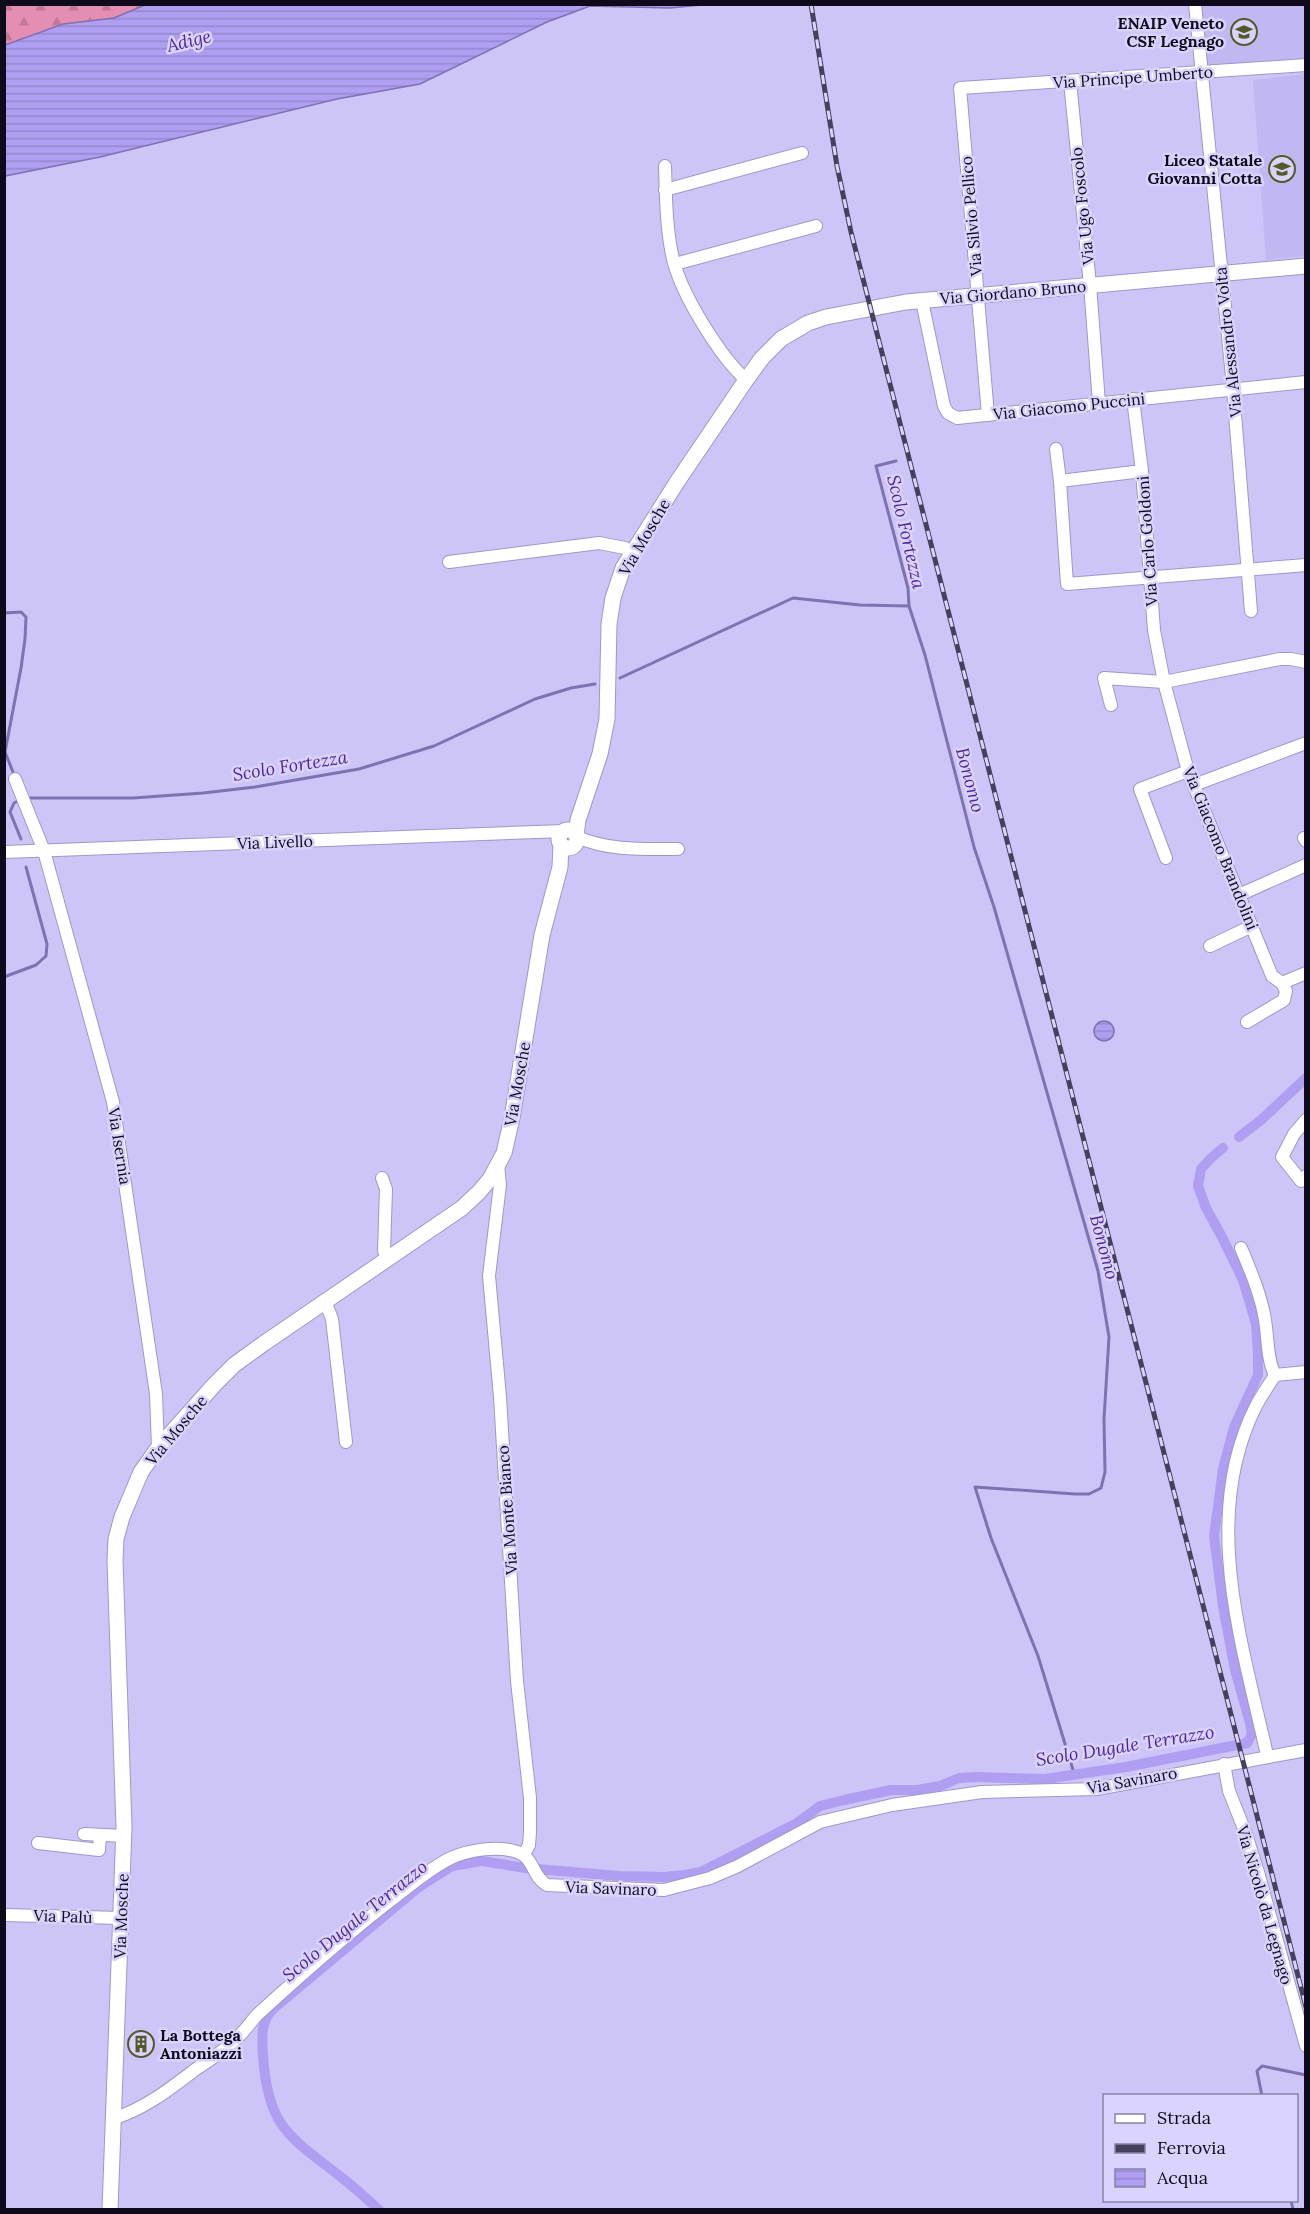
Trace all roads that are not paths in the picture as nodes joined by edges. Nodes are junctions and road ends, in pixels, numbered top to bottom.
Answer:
1 (1195, 4) edge
2 (1305, 65) edge
3 (1202, 72) junction
4 (1070, 81) junction
5 (960, 88) joint
6 (802, 153) dead end
7 (665, 166) dead end
8 (665, 190) junction
9 (816, 226) dead end
10 (675, 264) junction
11 (1305, 266) edge
12 (1221, 273) junction
13 (1090, 285) junction
14 (978, 296) junction
15 (922, 301) junction
16 (746, 380) junction
17 (1305, 382) edge
18 (1232, 388) junction
19 (1133, 399) junction
20 (1099, 403) junction
21 (988, 415) junction
22 (1056, 449) dead end
23 (1142, 471) junction
24 (1060, 481) junction
25 (625, 548) dead end
26 (449, 562) dead end
27 (1305, 565) edge
28 (1248, 570) junction
29 (1148, 578) junction
30 (1251, 611) dead end
31 (1305, 662) edge
32 (1164, 682) junction
33 (1111, 705) dead end
34 (1305, 743) edge
35 (1188, 771) junction
36 (15, 779) dead end
37 (1194, 785) junction
38 (572, 837) junction
39 (678, 849) dead end
40 (44, 851) junction
41 (4, 852) edge
42 (1166, 858) dead end
43 (1305, 865) edge
44 (1239, 895) junction
45 (1252, 926) junction
46 (1210, 946) dead end
47 (1305, 973) edge
48 (1282, 983) junction
49 (1247, 1022) dead end
50 (1305, 1120) edge
51 (498, 1164) junction
52 (1305, 1176) edge
53 (382, 1178) dead end
54 (1241, 1248) dead end
55 (388, 1258) junction
56 (326, 1301) junction
57 (1305, 1372) edge
58 (1275, 1375) junction
59 (346, 1442) dead end
60 (158, 1448) junction
61 (1305, 1750) edge
62 (1267, 1755) junction
63 (1224, 1764) junction
64 (84, 1834) dead end
65 (100, 1834) junction
66 (124, 1836) junction
67 (38, 1843) dead end
68 (531, 1864) junction
69 (4, 1915) edge
70 (121, 1918) junction
71 (1305, 2046) edge
72 (115, 2118) junction
73 (110, 2210) edge

1 - 3 street, Via Alessandro Volta
2 - 3 street, Via Principe Umberto
3 - 4 street, Via Principe Umberto
3 - 12 street, Via Alessandro Volta
4 - 5 street, Via Principe Umberto
4 - 13 street, Via Ugo Foscolo
5 - 14 street, Via Silvio Pellico
6 - 8 street
7 - 8 street
8 - 10 street
9 - 10 street
10 - 16 street
11 - 12 main road, Via Giordano Bruno
12 - 13 main road, Via Giordano Bruno
12 - 18 street, Via Alessandro Volta
13 - 14 main road, Via Giordano Bruno
13 - 20 street, Via Ugo Foscolo
14 - 15 main road, Via Giordano Bruno
14 - 21 street, Via Silvio Pellico
15 - 16 main road, Via Giordano Bruno
15 - 21 street, Via Giacomo Puccini
16 - 38 main road, Via Mosche
17 - 18 street, Via Giacomo Puccini
18 - 19 street, Via Giacomo Puccini
18 - 28 street, Via Alessandro Volta
19 - 20 street, Via Giacomo Puccini
19 - 23 street, Via Carlo Goldoni
20 - 21 street, Via Giacomo Puccini
22 - 24 street
23 - 24 street
23 - 29 street, Via Carlo Goldoni
24 - 29 street
25 - 26 street
27 - 28 street
28 - 29 street
28 - 30 street, Via Alessandro Volta
29 - 32 street, Via Carlo Goldoni
31 - 32 street
32 - 33 street
32 - 35 street, Via Giacomo Brandolini
34 - 37 street
35 - 37 street, Via Giacomo Brandolini
35 - 42 street
36 - 40 street, Via Isernia
37 - 44 street, Via Giacomo Brandolini
38 - 39 street, Via Livello
38 - 40 street, Via Livello
38 - 51 main road, Via Mosche
40 - 41 street, Via Livello
40 - 60 street, Via Isernia
43 - 44 street
44 - 45 street, Via Giacomo Brandolini
45 - 46 street
45 - 48 street, Via Giacomo Brandolini
47 - 48 street
48 - 49 street
50 - 52 street
51 - 55 main road, Via Mosche
51 - 68 street, Via Monte Bianco
53 - 55 street
54 - 58 street
55 - 56 main road, Via Mosche
56 - 59 street
56 - 60 main road, Via Mosche
57 - 58 street
58 - 62 street
60 - 66 main road, Via Mosche
61 - 62 street, Via Savinaro
62 - 63 street, Via Savinaro
63 - 68 street, Via Savinaro
63 - 71 street, Via Nicolò da Legnago
64 - 65 street
65 - 66 street
65 - 67 street
66 - 70 main road, Via Mosche
68 - 72 street, Via Savinaro
69 - 70 street, Via Palù
70 - 72 main road, Via Mosche
72 - 73 main road, Via Mosche

